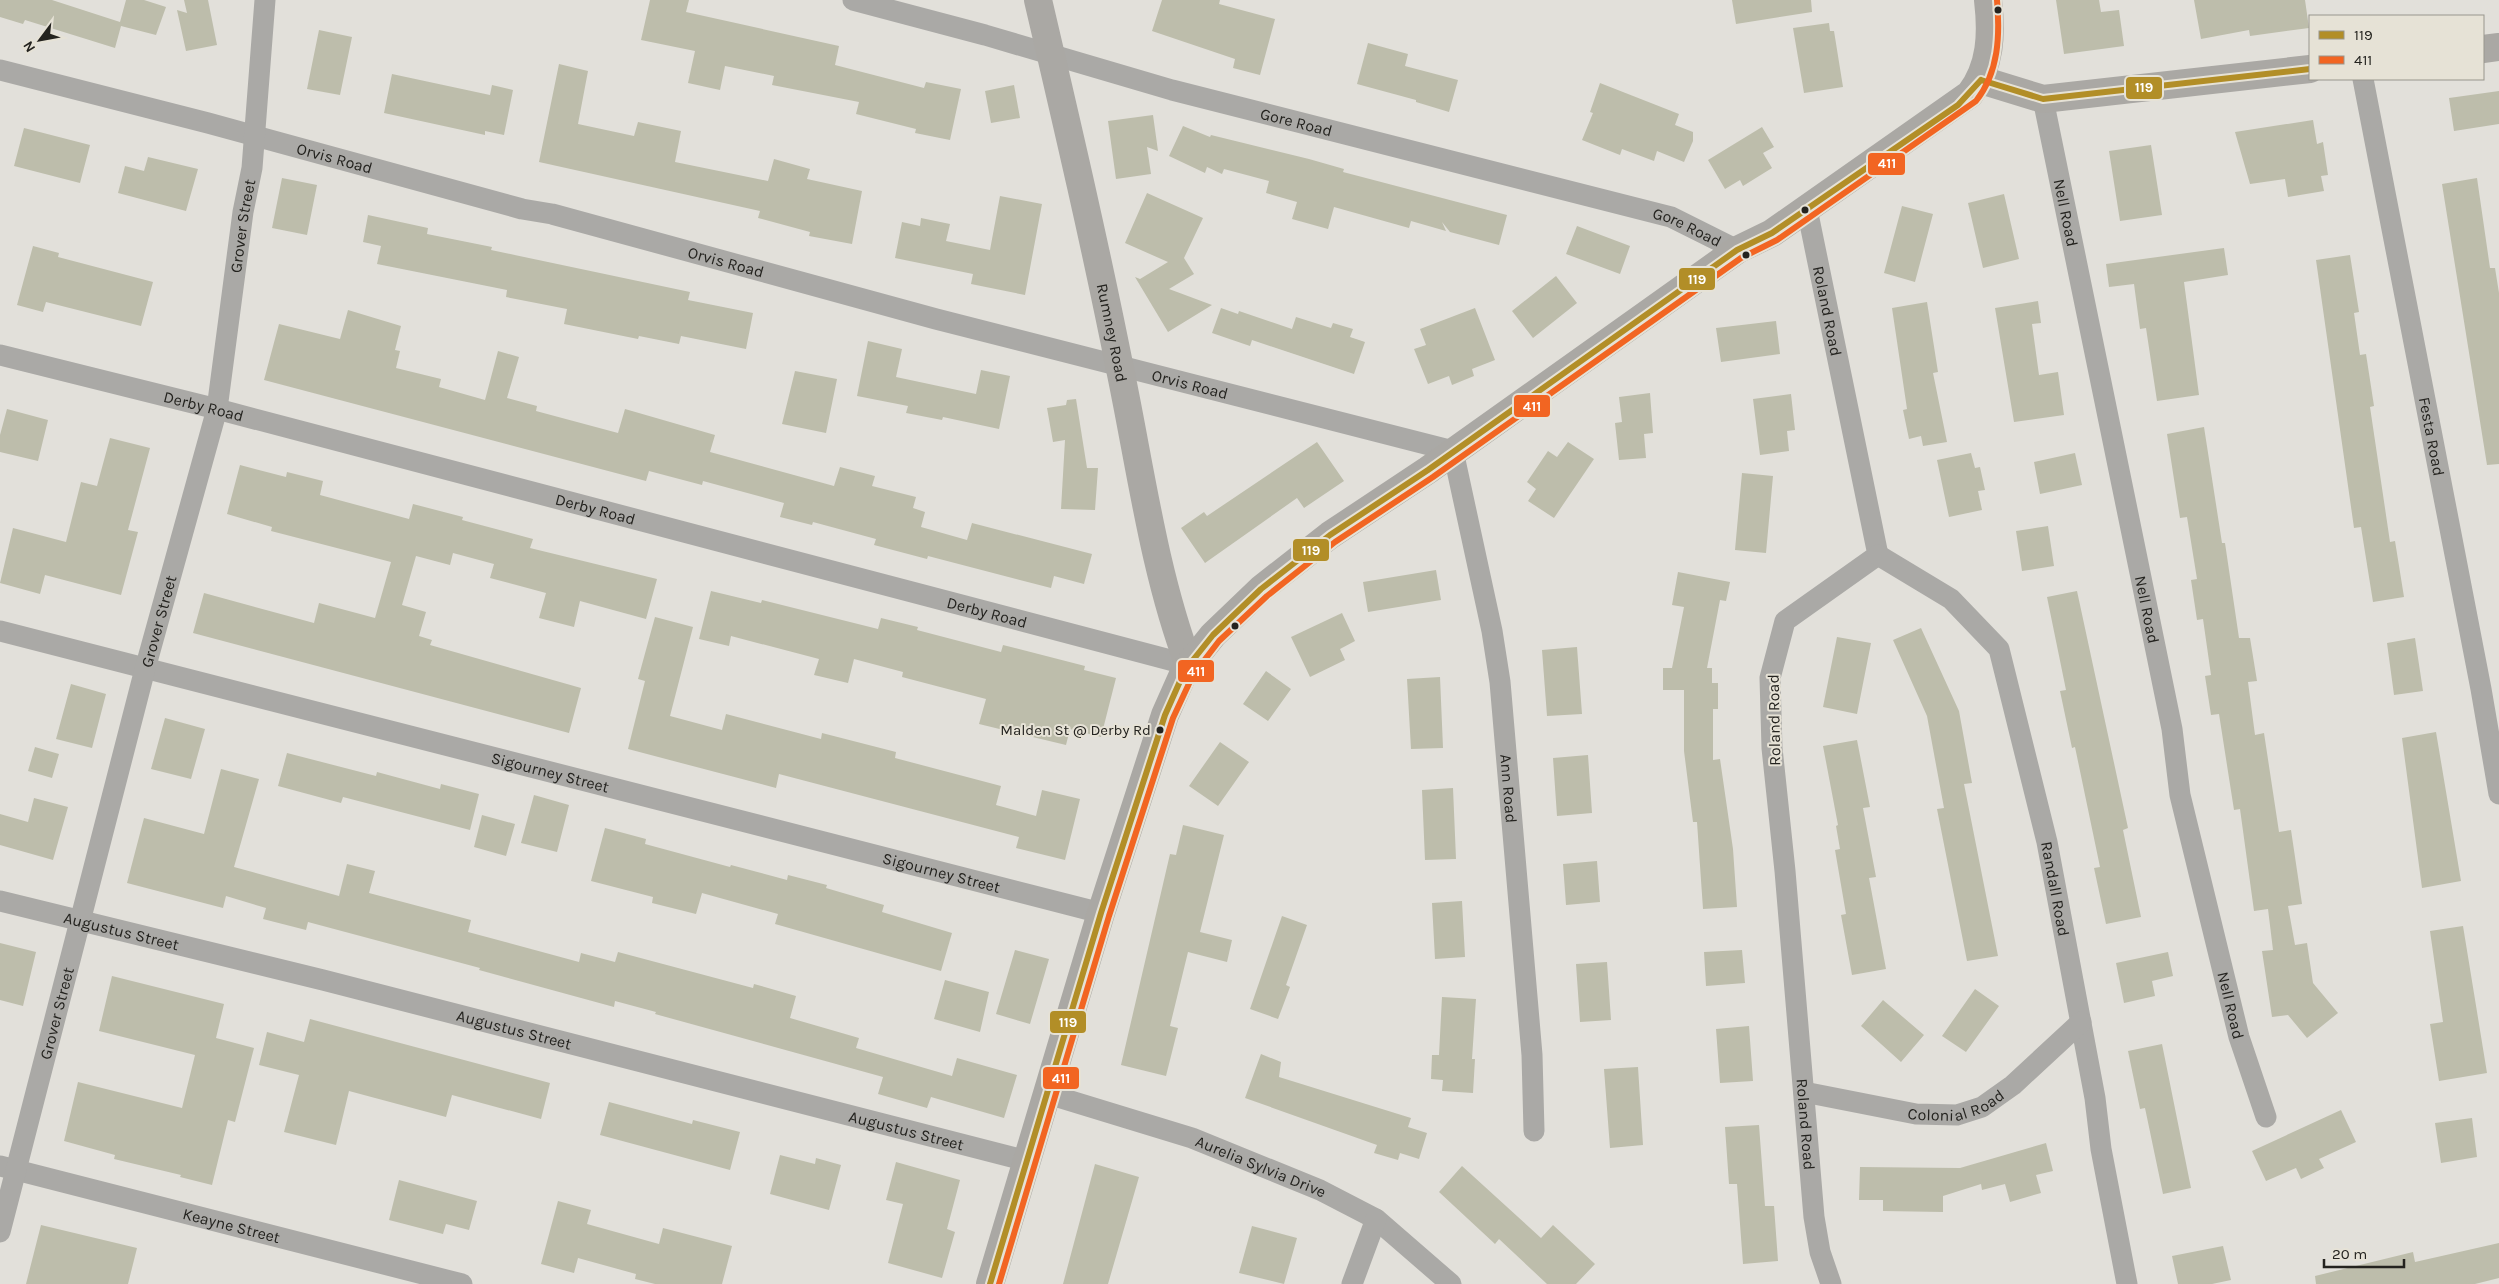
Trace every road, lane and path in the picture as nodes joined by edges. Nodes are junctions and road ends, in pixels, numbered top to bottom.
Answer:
1 (265, 0) edge
2 (853, 0) edge
3 (1038, 0) edge
4 (1988, 0) edge
5 (2499, 47) edge
6 (2484, 49) edge
7 (1050, 54) junction
8 (2309, 68) edge
9 (0, 70) edge
10 (1981, 80) junction
11 (2363, 80) edge
12 (2043, 99) junction
13 (254, 136) junction
14 (1807, 209) junction
15 (1738, 250) junction
16 (0, 355) edge
17 (1119, 365) junction
18 (217, 409) junction
19 (1453, 451) junction
20 (1878, 555) junction
21 (0, 632) edge
22 (1189, 664) junction
23 (145, 669) junction
24 (2499, 794) edge
25 (0, 901) edge
26 (1101, 913) junction
27 (80, 922) junction
28 (2081, 1022) junction
29 (1804, 1092) junction
30 (1048, 1094) junction
31 (2266, 1117) dead end
32 (1534, 1132) dead end
33 (1027, 1161) junction
34 (8, 1168) edge
35 (1376, 1219) junction
36 (0, 1232) edge
37 (462, 1284) edge
38 (990, 1284) edge
39 (1352, 1284) edge
40 (1451, 1284) edge
41 (1831, 1284) edge
42 (2127, 1284) edge

1 - 13 street, Grover Street
2 - 7 street, Gore Road
3 - 7 street, Rumney Road
4 - 10 street
5 - 6 street
7 - 15 street, Gore Road
7 - 17 street, Rumney Road
8 - 12 street
9 - 13 street, Orvis Road
10 - 12 street
10 - 14 street
11 - 24 street, Festa Road
12 - 31 street, Nell Road
13 - 17 street, Orvis Road
13 - 18 street, Grover Street
14 - 15 street
14 - 20 street, Roland Road
15 - 19 street
16 - 18 street, Derby Road
17 - 19 street, Orvis Road
17 - 22 street, Rumney Road
18 - 22 street, Derby Road
18 - 23 street, Grover Street
19 - 22 street
19 - 32 street, Ann Road
20 - 28 street, Randall Road
20 - 29 street, Roland Road
21 - 23 street, Sigourney Street
22 - 26 street
23 - 26 street, Sigourney Street
23 - 27 street, Grover Street
25 - 27 street, Augustus Street
26 - 30 street
27 - 33 street, Augustus Street
27 - 34 street, Grover Street
28 - 29 street, Colonial Road
28 - 42 street, Randall Road
29 - 41 street, Roland Road
30 - 33 street
30 - 35 street, Aurelia Sylvia Drive
33 - 38 street
34 - 36 street, Grover Street
34 - 37 street, Keayne Street
35 - 39 street
35 - 40 street, Aurelia Sylvia Drive

